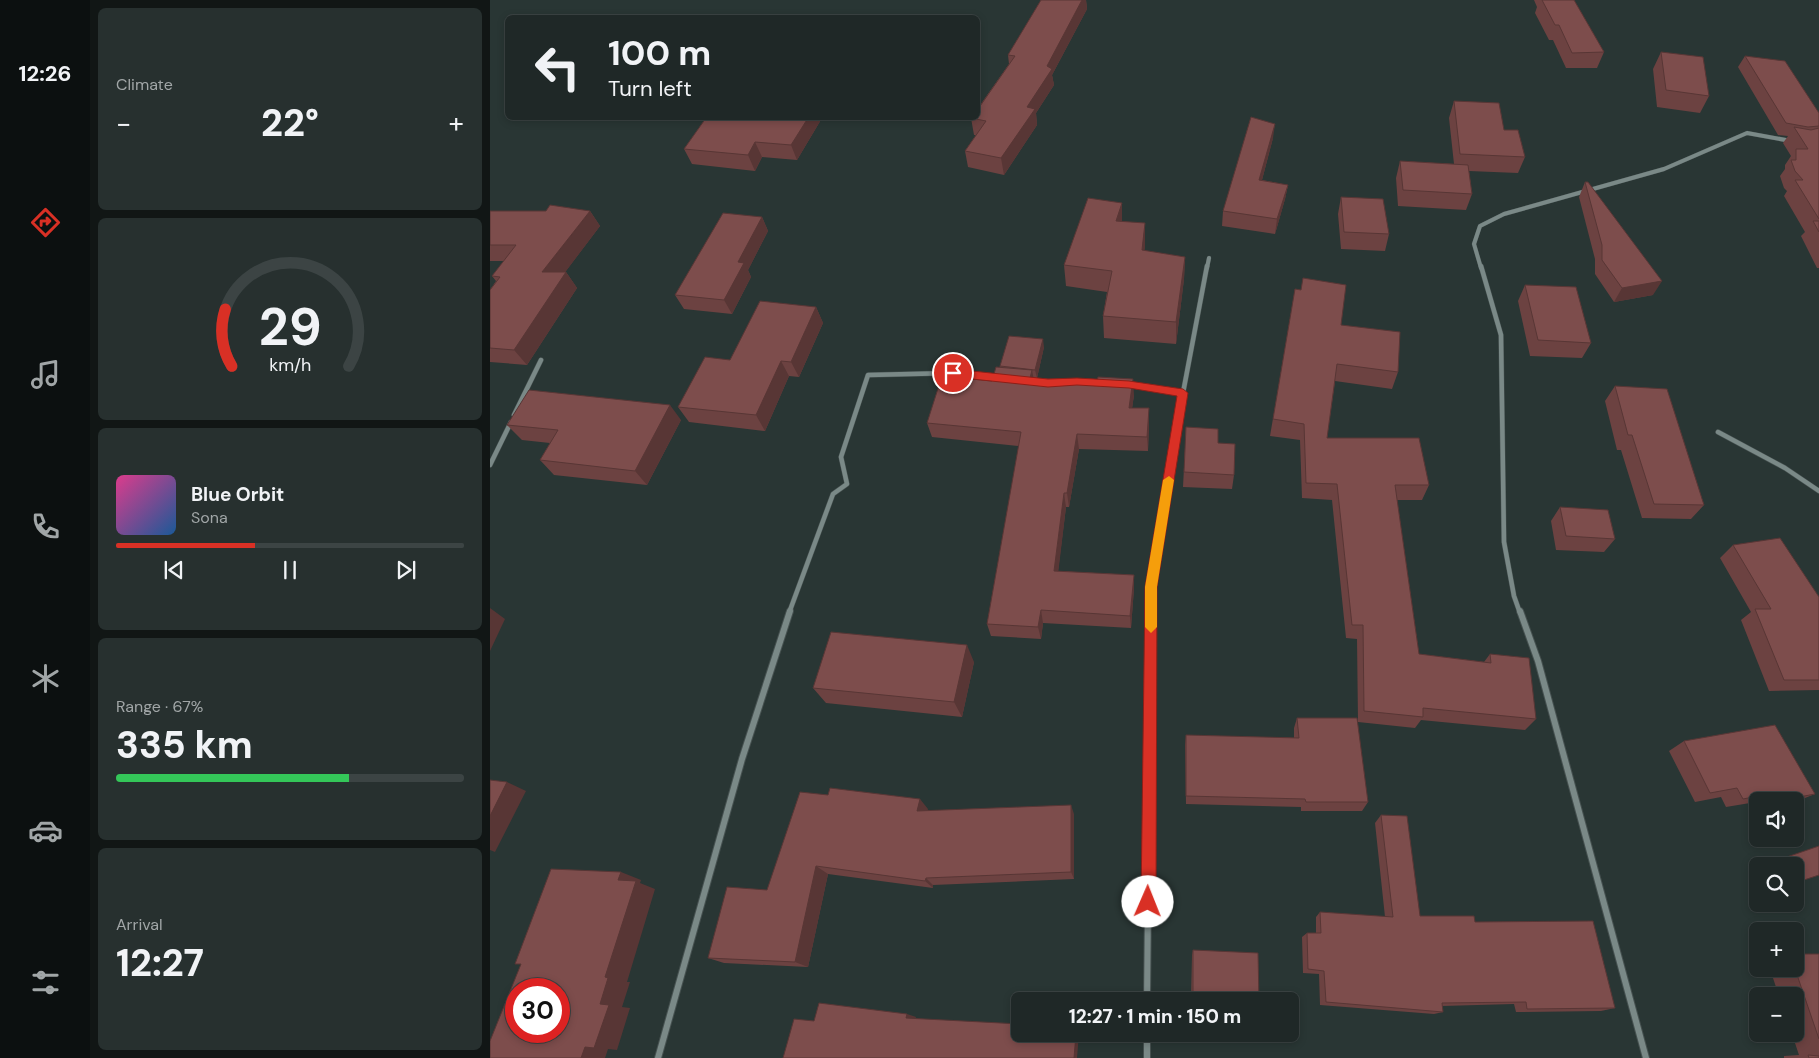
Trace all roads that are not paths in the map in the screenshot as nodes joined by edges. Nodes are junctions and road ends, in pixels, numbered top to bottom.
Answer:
1 (1800, 142) edge
2 (1209, 258) dead end
3 (542, 360) dead end
4 (1001, 378) edge
5 (1120, 384) edge
6 (1183, 393) junction
7 (1718, 432) dead end
8 (490, 465) edge
9 (1819, 491) edge
10 (1147, 992) edge
11 (1147, 1042) edge
12 (658, 1058) edge
13 (1147, 1058) edge
14 (1646, 1058) edge

1 - 14 street
2 - 6 street
3 - 8 street
4 - 12 street
5 - 6 street
6 - 10 street
7 - 9 street
11 - 13 street

